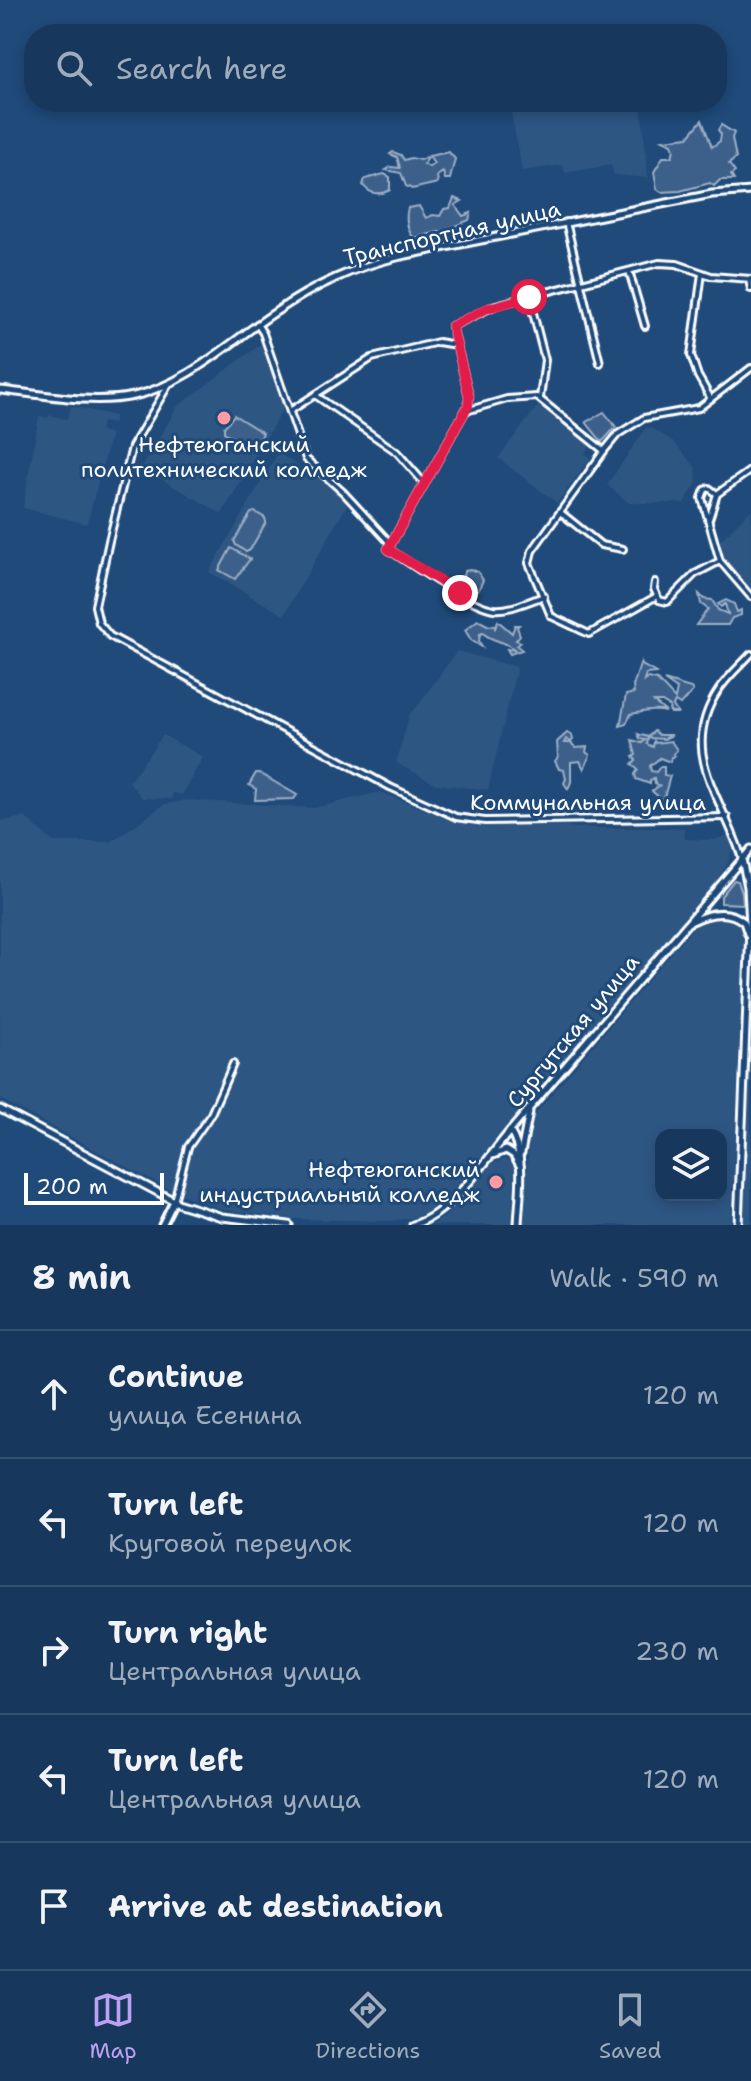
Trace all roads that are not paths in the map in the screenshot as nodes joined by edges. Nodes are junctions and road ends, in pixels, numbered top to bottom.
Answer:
1 (751, 191) edge
2 (566, 222) junction
3 (629, 271) junction
4 (702, 273) junction
5 (750, 280) edge
6 (580, 284) junction
7 (751, 289) edge
8 (529, 297) junction
9 (257, 324) junction
10 (645, 326) dead end
11 (456, 345) junction
12 (600, 363) dead end
13 (751, 368) edge
14 (170, 383) junction
15 (0, 390) edge
16 (148, 392) junction
17 (315, 395) junction
18 (469, 396) junction
19 (540, 398) junction
20 (711, 399) junction
21 (158, 400) junction
22 (481, 406) junction
23 (290, 411) junction
24 (466, 411) junction
25 (604, 451) junction
26 (751, 470) edge
27 (424, 483) junction
28 (717, 494) junction
29 (560, 512) junction
30 (709, 525) junction
31 (391, 544) junction
32 (623, 549) dead end
33 (720, 561) junction
34 (655, 582) dead end
35 (544, 596) junction
36 (657, 596) junction
37 (751, 597) edge
38 (751, 654) edge
39 (727, 817) junction
40 (751, 849) edge
41 (742, 859) junction
42 (751, 917) edge
43 (686, 924) junction
44 (750, 927) edge
45 (749, 942) edge
46 (233, 1064) dead end
47 (532, 1104) junction
48 (0, 1109) edge
49 (510, 1131) junction
50 (485, 1160) junction
51 (520, 1170) junction
52 (174, 1201) junction
53 (162, 1225) edge
54 (289, 1225) edge
55 (413, 1225) edge
56 (518, 1225) edge
57 (738, 1225) edge

1 - 2 street, Транспортная улица
2 - 6 street
2 - 9 street, Транспортная улица
3 - 4 street
3 - 6 street
3 - 10 street
4 - 5 street
4 - 20 street
5 - 7 street
6 - 8 street
6 - 12 street
8 - 11 street
8 - 19 street
9 - 14 street, Транспортная улица
9 - 23 street
11 - 17 street
11 - 18 street
13 - 20 street
14 - 16 street, Транспортная улица
14 - 21 street, Коммунальная улица
15 - 16 street, Транспортная улица
16 - 21 street
17 - 23 street
17 - 27 street
18 - 22 street
18 - 24 street
19 - 22 street
19 - 25 street
20 - 25 street
21 - 39 street, Коммунальная улица
22 - 24 street
23 - 31 street
24 - 27 street
25 - 29 street
26 - 28 street
27 - 31 street
28 - 30 street
28 - 30 street
29 - 32 street
29 - 35 street
30 - 33 street
31 - 35 street
33 - 36 street
33 - 37 street
34 - 36 street
35 - 36 street
38 - 39 street
39 - 41 street
40 - 41 street, Сургутская улица
41 - 43 street, Сургутская улица
41 - 44 street
42 - 44 street
43 - 45 street
43 - 47 street, Сургутская улица
44 - 45 street
45 - 57 street
46 - 52 street
47 - 49 street, Сургутская улица
47 - 51 street
48 - 52 street
49 - 50 street, Сургутская улица
49 - 51 street
50 - 51 street
50 - 55 street, Сургутская улица
51 - 56 street
52 - 53 street
52 - 54 street

